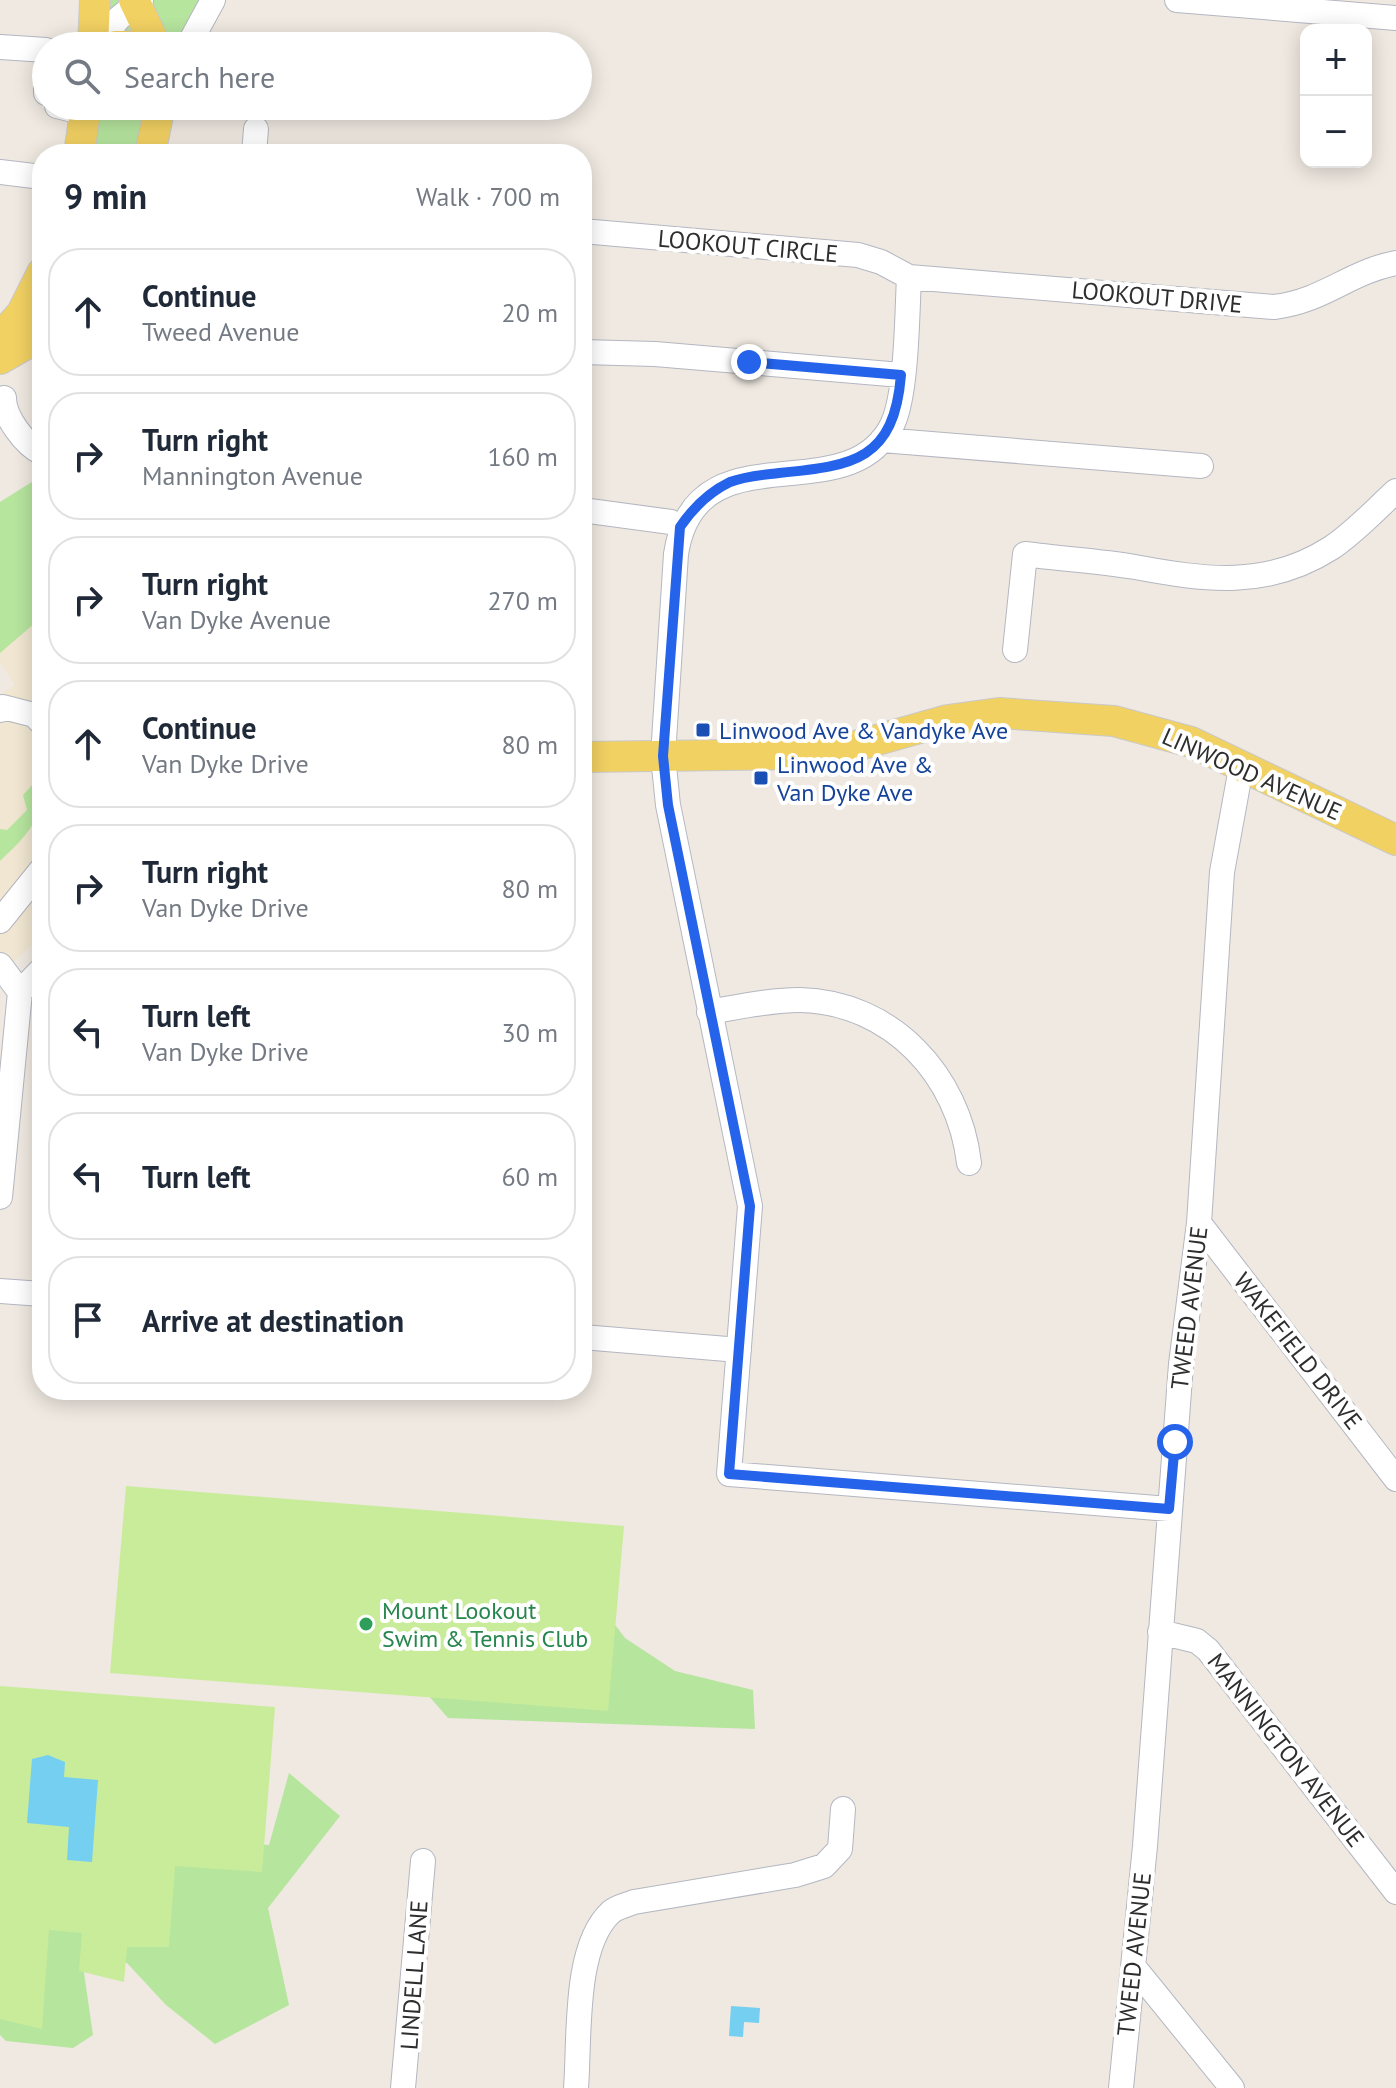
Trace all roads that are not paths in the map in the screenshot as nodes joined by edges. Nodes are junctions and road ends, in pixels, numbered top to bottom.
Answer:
1 (95, 0) edge
2 (213, 0) edge
3 (1177, 0) edge
4 (137, 1) edge
5 (1396, 18) edge
6 (95, 32) edge
7 (108, 32) edge
8 (150, 32) edge
9 (196, 32) edge
10 (0, 47) edge
11 (32, 49) edge
12 (77, 120) edge
13 (157, 120) edge
14 (256, 129) dead end
15 (78, 144) edge
16 (152, 144) edge
17 (255, 144) edge
18 (0, 172) edge
19 (32, 176) edge
20 (592, 232) edge
21 (1396, 263) edge
22 (909, 277) junction
23 (32, 293) edge
24 (0, 338) edge
25 (32, 341) edge
26 (592, 352) edge
27 (0, 359) edge
28 (901, 375) junction
29 (4, 398) dead end
30 (882, 440) junction
31 (32, 448) edge
32 (1201, 466) dead end
33 (1396, 491) edge
34 (592, 511) edge
35 (680, 527) junction
36 (1015, 650) dead end
37 (2, 708) edge
38 (32, 715) edge
39 (663, 756) junction
40 (592, 757) edge
41 (1241, 768) junction
42 (1396, 840) edge
43 (32, 881) edge
44 (0, 921) edge
45 (0, 965) edge
46 (32, 979) edge
47 (20, 992) junction
48 (709, 1012) junction
49 (969, 1163) dead end
50 (0, 1197) edge
51 (1199, 1223) junction
52 (0, 1291) edge
53 (32, 1293) edge
54 (592, 1338) edge
55 (739, 1350) junction
56 (1396, 1479) edge
57 (1169, 1509) junction
58 (1160, 1632) junction
59 (843, 1809) dead end
60 (423, 1861) dead end
61 (1396, 1892) edge
62 (1133, 1966) junction
63 (403, 2088) edge
64 (576, 2088) edge
65 (1121, 2088) edge
66 (1232, 2088) edge

1 - 6 main road
2 - 9 street
3 - 5 street
4 - 7 street
4 - 8 main road
10 - 11 street
12 - 15 main road
13 - 16 main road
14 - 17 street
18 - 19 street
20 - 22 street, LOOKOUT CIRCLE
21 - 22 street, LOOKOUT DRIVE
22 - 28 street
23 - 24 main road
25 - 27 main road
26 - 28 street
28 - 30 street
29 - 31 street
30 - 32 street
30 - 35 street
33 - 36 street
34 - 35 street
35 - 39 street
37 - 38 street
39 - 40 main road, LINWOOD AVENUE
39 - 41 main road, LINWOOD AVENUE
39 - 48 street
41 - 42 main road, LINWOOD AVENUE
41 - 51 street, TWEED AVENUE
43 - 44 street
45 - 47 street
46 - 47 street
47 - 50 street
48 - 49 street
48 - 55 street
51 - 56 street, WAKEFIELD DRIVE
51 - 57 street, TWEED AVENUE
52 - 53 street
54 - 55 street
55 - 57 street
57 - 58 street, TWEED AVENUE
58 - 61 street, MANNINGTON AVENUE
58 - 62 street, TWEED AVENUE
59 - 64 street
60 - 63 street, LINDELL LANE
62 - 65 street, TWEED AVENUE
62 - 66 street

